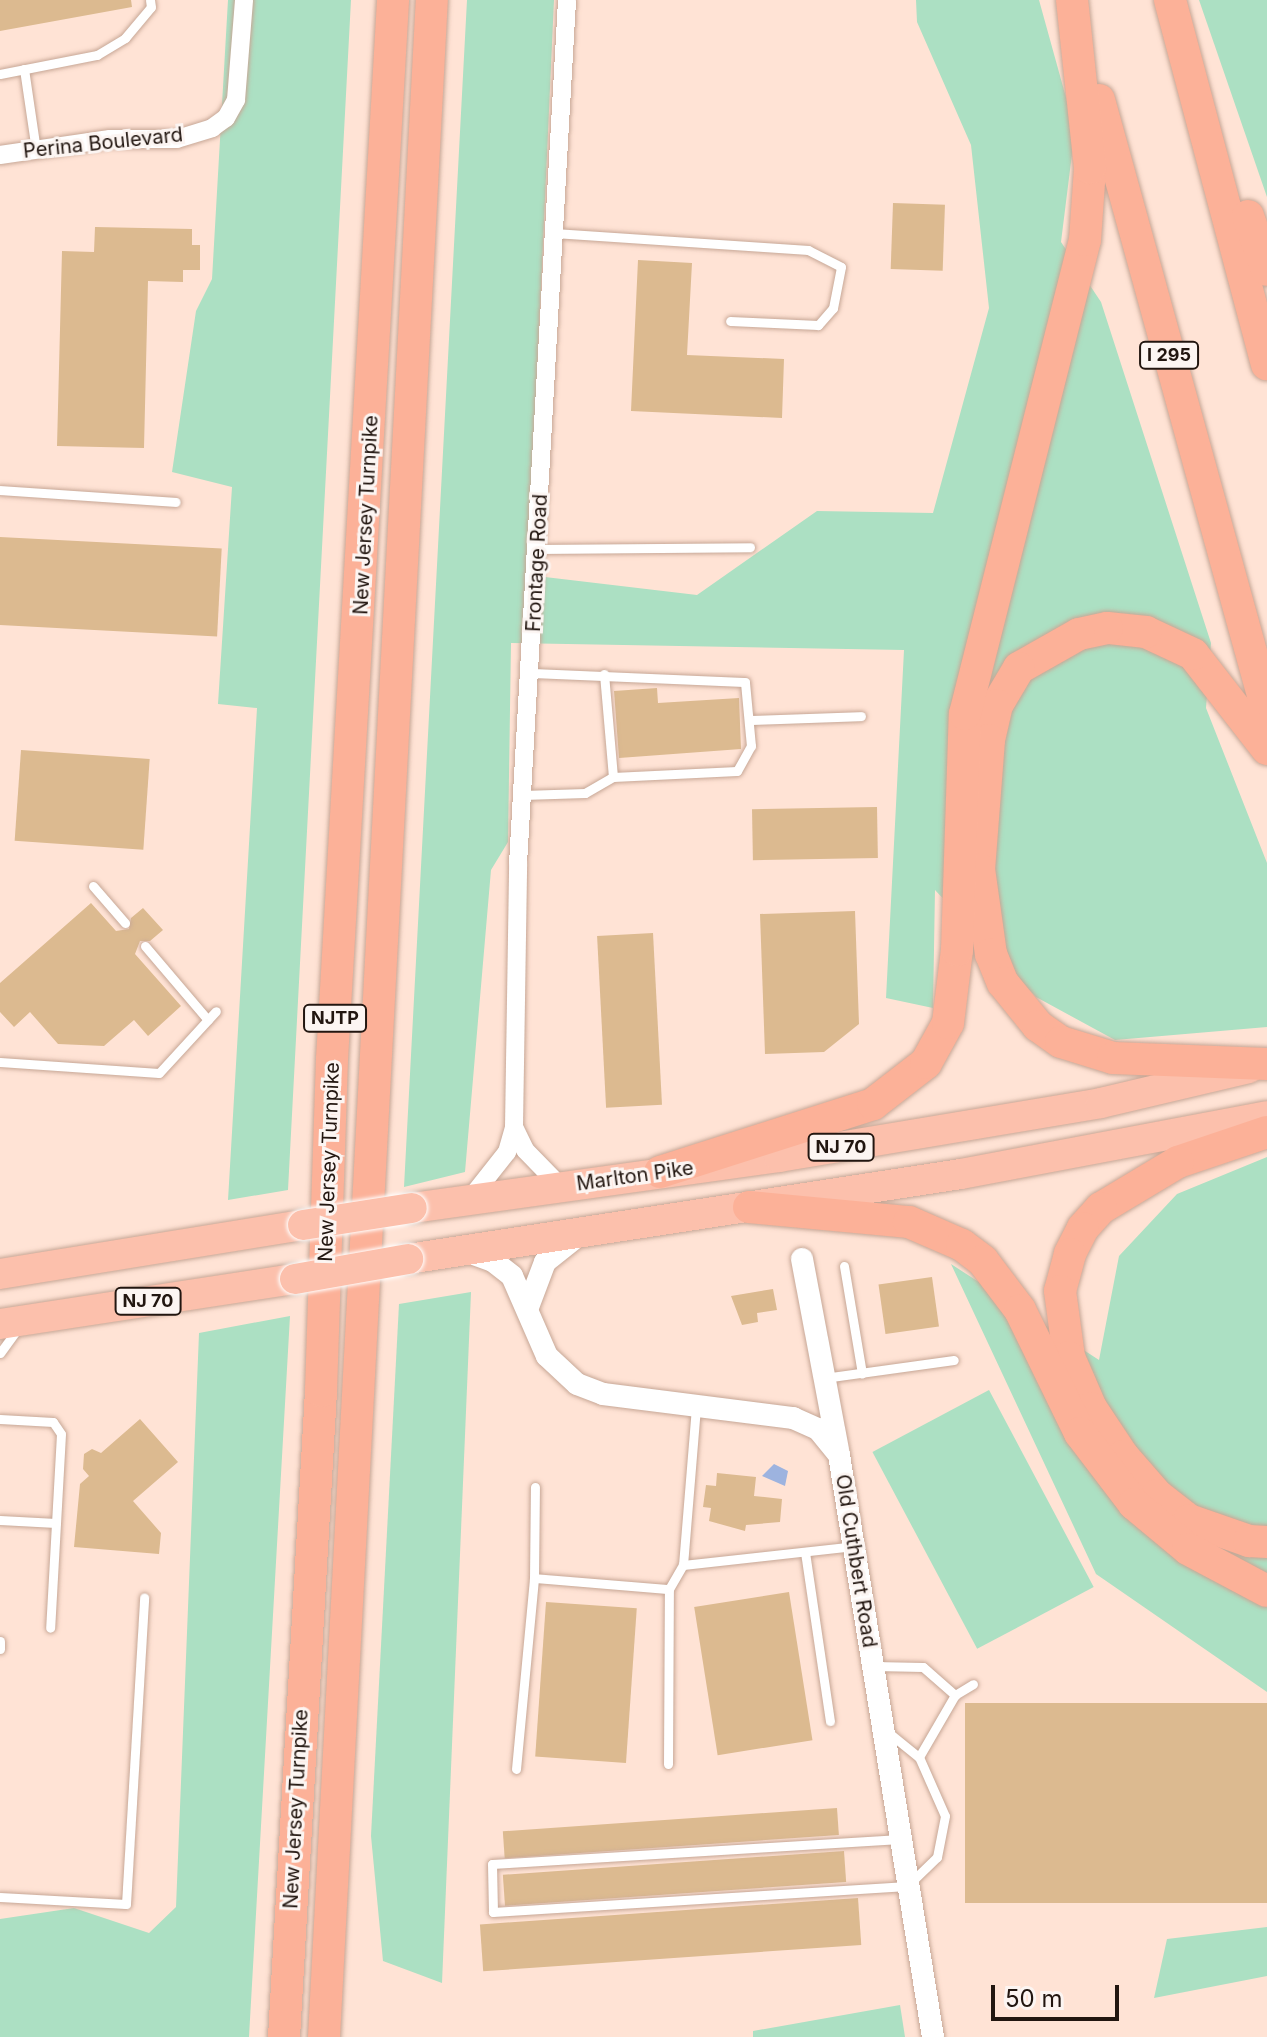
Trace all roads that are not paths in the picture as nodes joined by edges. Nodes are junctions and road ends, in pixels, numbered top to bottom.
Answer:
1 (150, 0) edge
2 (244, 0) edge
3 (393, 0) edge
4 (432, 0) edge
5 (567, 0) edge
6 (1072, 0) edge
7 (1171, 0) edge
8 (24, 69) junction
9 (0, 74) edge
10 (36, 150) junction
11 (0, 155) edge
12 (554, 233) junction
13 (1267, 270) edge
14 (730, 321) dead end
15 (1267, 364) edge
16 (0, 490) edge
17 (176, 502) dead end
18 (750, 547) dead end
19 (540, 549) junction
20 (531, 673) junction
21 (604, 674) junction
22 (1267, 710) edge
23 (861, 716) dead end
24 (749, 720) junction
25 (1267, 749) edge
26 (613, 777) junction
27 (523, 795) junction
28 (93, 886) dead end
29 (125, 923) dead end
30 (145, 946) dead end
31 (216, 1011) dead end
32 (208, 1020) junction
33 (0, 1062) edge
34 (1267, 1064) edge
35 (1267, 1116) edge
36 (514, 1127) junction
37 (1267, 1132) edge
38 (660, 1172) junction
39 (560, 1186) junction
40 (469, 1200) junction
41 (749, 1207) junction
42 (593, 1231) junction
43 (459, 1251) junction
44 (802, 1259) dead end
45 (844, 1266) dead end
46 (5, 1268) edge
47 (528, 1308) junction
48 (12, 1322) edge
49 (0, 1353) edge
50 (954, 1360) dead end
51 (862, 1373) junction
52 (824, 1378) junction
53 (696, 1406) junction
54 (0, 1419) edge
55 (839, 1455) junction
56 (535, 1487) dead end
57 (0, 1520) edge
58 (56, 1523) junction
59 (1267, 1542) edge
60 (854, 1546) junction
61 (805, 1552) junction
62 (683, 1565) junction
63 (534, 1578) junction
64 (669, 1589) junction
65 (1267, 1591) edge
66 (144, 1598) dead end
67 (50, 1628) dead end
68 (0, 1641) edge
69 (0, 1649) edge
70 (873, 1666) junction
71 (973, 1684) dead end
72 (955, 1695) junction
73 (830, 1721) dead end
74 (883, 1729) junction
75 (919, 1757) junction
76 (668, 1764) dead end
77 (516, 1769) dead end
78 (900, 1839) junction
79 (907, 1886) junction
80 (0, 1897) edge
81 (284, 2037) edge
82 (324, 2037) edge
83 (933, 2037) edge

1 - 8 lane
2 - 10 street, Perina Boulevard
3 - 81 highway, New Jersey Turnpike / NJTP
4 - 82 highway, New Jersey Turnpike / NJTP
5 - 12 street, Frontage Road
6 - 22 highway, I 295
6 - 38 highway
7 - 13 highway
7 - 15 highway
8 - 9 lane
8 - 10 lane
10 - 11 street, Perina Boulevard
12 - 14 lane
12 - 19 street, Frontage Road
16 - 17 lane
18 - 19 lane
19 - 20 street, Frontage Road
20 - 21 lane
20 - 27 street, Frontage Road
21 - 24 lane
21 - 26 lane
23 - 24 lane
24 - 26 lane
25 - 34 highway
26 - 27 lane
27 - 36 street, Frontage Road
28 - 29 lane
30 - 32 lane
31 - 32 lane
32 - 33 lane
34 - 38 highway, Marlton Pike / NJ 70
35 - 41 highway, NJ 70
36 - 39 street
36 - 40 street, Frontage Road
37 - 59 highway
38 - 39 highway, Marlton Pike / NJ 70
39 - 40 highway, Marlton Pike / NJ 70
40 - 46 highway, Marlton Pike / NJ 70, bridge
41 - 42 highway, NJ 70
41 - 65 highway
42 - 43 highway, NJ 70
42 - 47 street
43 - 47 street, Old Cuthbert Road
43 - 48 highway, NJ 70, bridge
44 - 52 street
45 - 51 lane
47 - 53 street, Old Cuthbert Road
48 - 49 lane
50 - 51 lane
51 - 52 lane
52 - 55 street
53 - 55 street, Old Cuthbert Road
53 - 62 lane
54 - 58 lane
55 - 60 street, Old Cuthbert Road
56 - 63 lane
57 - 58 lane
58 - 67 lane
60 - 61 lane
60 - 70 street, Old Cuthbert Road
61 - 62 lane
61 - 73 lane
62 - 64 lane
63 - 64 lane
63 - 77 lane
64 - 76 lane
66 - 80 lane
68 - 69 lane
70 - 72 lane
70 - 74 street, Old Cuthbert Road
71 - 72 lane
72 - 75 lane
74 - 75 lane
74 - 78 street, Old Cuthbert Road
75 - 79 lane
78 - 79 street, Old Cuthbert Road
78 - 79 lane
79 - 83 street, Old Cuthbert Road

